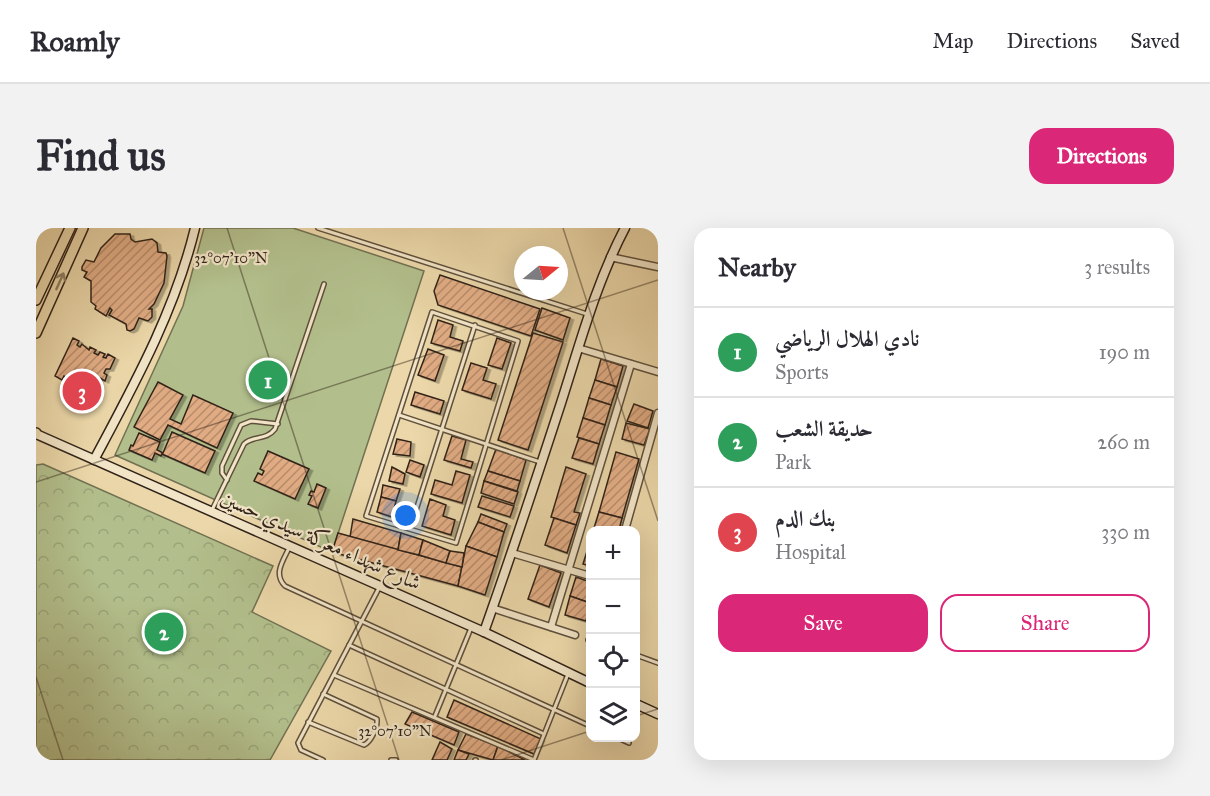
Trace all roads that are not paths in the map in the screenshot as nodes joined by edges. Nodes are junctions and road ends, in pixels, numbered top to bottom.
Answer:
1 (83, 228) edge
2 (195, 228) edge
3 (318, 228) edge
4 (625, 228) edge
5 (68, 229) edge
6 (609, 257) junction
7 (658, 267) edge
8 (324, 284) dead end
9 (36, 300) edge
10 (589, 315) junction
11 (475, 325) junction
12 (36, 333) edge
13 (579, 348) junction
14 (631, 364) junction
15 (658, 372) edge
16 (658, 413) edge
17 (399, 415) junction
18 (278, 424) junction
19 (441, 429) junction
20 (36, 434) edge
21 (487, 444) junction
22 (94, 460) junction
23 (542, 462) junction
24 (227, 480) junction
25 (211, 511) junction
26 (626, 526) edge
27 (410, 530) junction
28 (290, 546) junction
29 (512, 553) junction
30 (568, 569) junction
31 (586, 574) edge
32 (380, 586) junction
33 (492, 608) junction
34 (362, 620) junction
35 (472, 627) junction
36 (551, 627) junction
37 (484, 632) junction
38 (575, 635) dead end
39 (349, 645) junction
40 (640, 656) edge
41 (658, 663) edge
42 (456, 664) junction
43 (569, 673) junction
44 (334, 675) junction
45 (586, 681) edge
46 (446, 690) junction
47 (323, 694) junction
48 (640, 706) edge
49 (554, 709) junction
50 (658, 714) edge
51 (435, 716) junction
52 (308, 722) junction
53 (586, 724) edge
54 (544, 734) junction
55 (323, 760) edge
56 (534, 760) edge

12 -> 1 main road
2 - 22 street
3 - 10 lane
4 - 6 street
5 - 9 main road
6 - 7 street
6 - 10 street
8 - 18 lane
10 - 13 street
11 - 17 lane
11 - 19 lane
11 - 21 lane
13 - 14 street
13 - 23 street
14 - 15 street
14 - 30 street
16 - 26 street
17 - 19 lane
17 - 27 lane
18 - 24 lane
18 - 24 lane
19 - 21 lane
19 - 27 lane
20 - 22 street, شارع شهداء معركة سيدي حسين
21 - 23 lane
21 - 27 lane
22 - 25 street, شارع شهداء معركة سيدي حسين
23 - 29 street
24 - 25 lane
25 - 28 street, شارع شهداء معركة سيدي حسين
28 - 32 street, شارع شهداء معركة سيدي حسين
28 - 34 lane
29 - 30 street
29 - 33 street
30 - 31 street
30 - 36 street
32 - 34 lane
32 - 35 street, شارع شهداء معركة سيدي حسين
33 - 36 street
33 - 37 street
34 - 39 lane
34 - 42 lane
35 - 37 street, شارع شهداء معركة سيدي حسين
35 - 42 lane
36 - 38 street
37 - 43 street, شارع شهداء معركة سيدي حسين
39 - 44 lane
39 - 46 lane
40 - 41 lane
42 - 46 lane
42 - 49 lane
43 - 45 street, شارع شهداء معركة سيدي حسين
43 - 49 lane
44 - 47 lane
44 - 51 lane
46 - 51 lane
46 - 54 lane
47 - 52 lane
47 - 52 lane
48 - 50 street
49 - 53 lane
49 - 54 lane
51 - 56 lane
52 - 55 lane
54 - 56 lane

